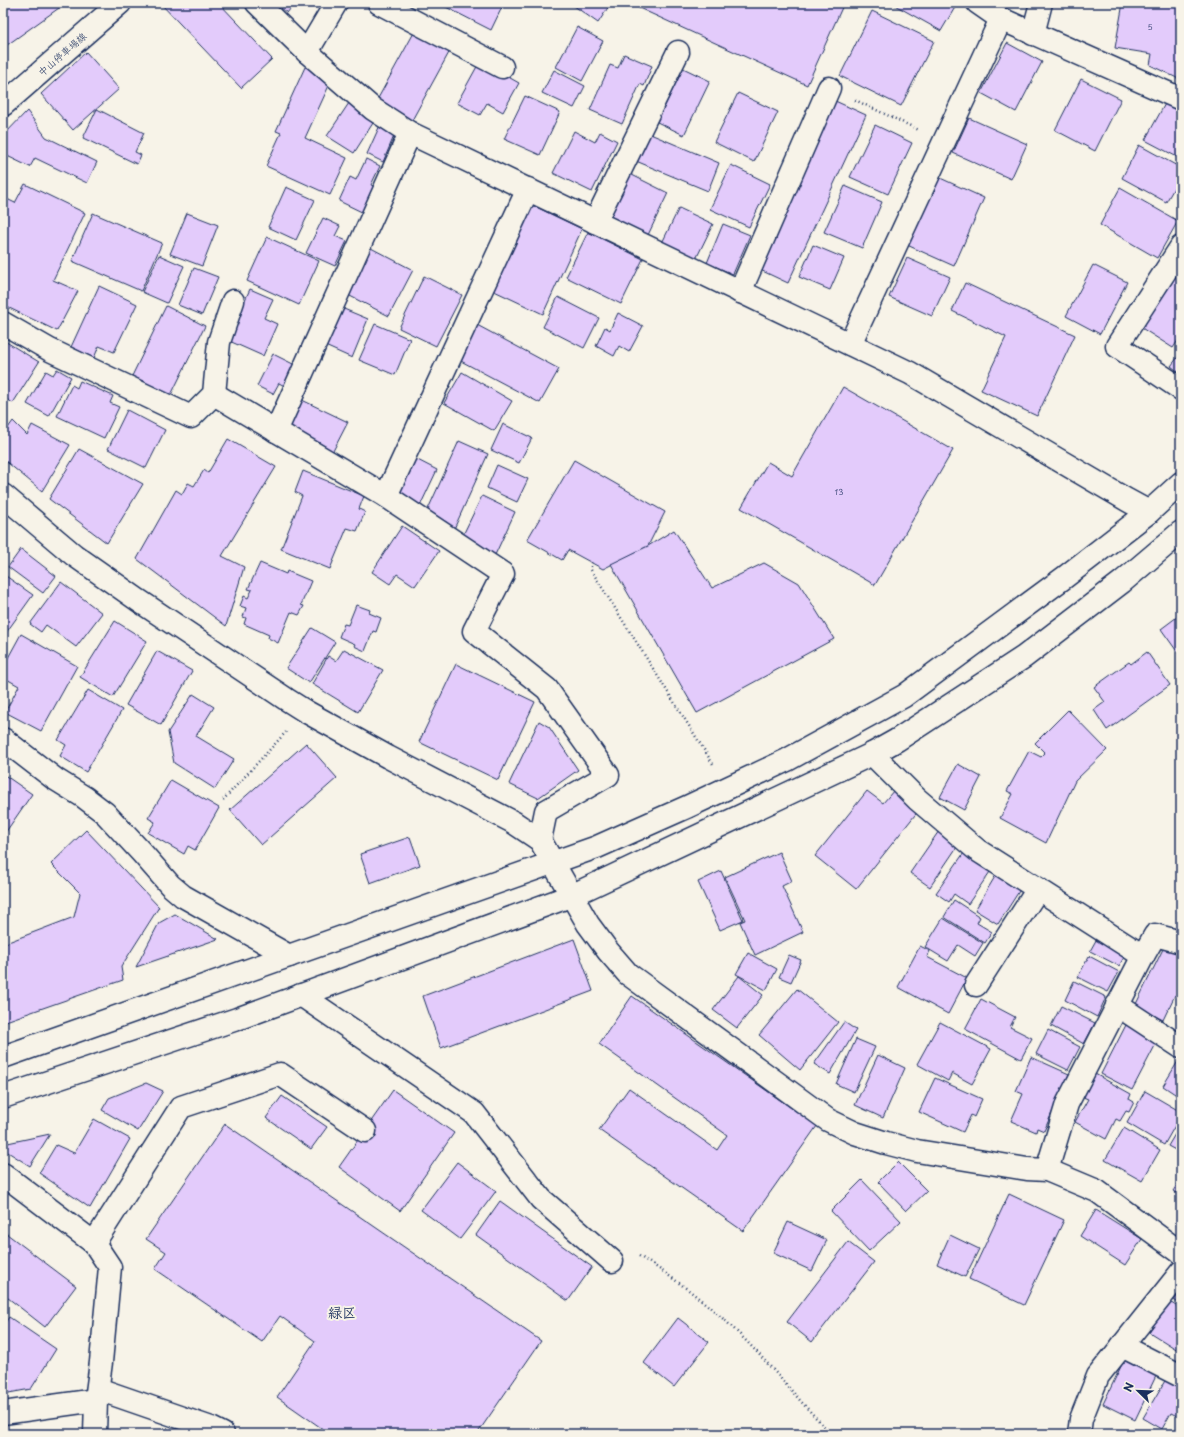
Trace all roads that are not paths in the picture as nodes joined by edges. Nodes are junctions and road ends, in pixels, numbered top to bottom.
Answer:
1 (120, 3) edge
2 (257, 3) edge
3 (336, 3) edge
4 (379, 3) edge
5 (978, 3) edge
6 (1041, 3) edge
7 (1001, 19) junction
8 (1033, 34) junction
9 (307, 52) junction
10 (678, 52) dead end
11 (502, 67) dead end
12 (829, 88) road end
13 (1181, 99) edge
14 (3, 105) edge
15 (410, 133) junction
16 (528, 190) junction
17 (594, 222) junction
18 (1181, 247) edge
19 (740, 292) junction
20 (233, 302) dead end
21 (3, 323) edge
22 (850, 344) junction
23 (1181, 389) edge
24 (214, 394) junction
25 (276, 431) junction
26 (1181, 483) edge
27 (3, 495) edge
28 (386, 496) junction
29 (1149, 512) junction
30 (1181, 532) edge
31 (3, 739) edge
32 (872, 754) junction
33 (540, 840) junction
34 (555, 863) junction
35 (1038, 889) junction
36 (573, 895) junction
37 (1181, 942) edge
38 (289, 956) junction
39 (1143, 956) junction
40 (976, 985) dead end
41 (302, 995) junction
42 (1117, 1005) junction
43 (1181, 1047) edge
44 (3, 1058) edge
45 (3, 1097) edge
46 (365, 1131) dead end
47 (1047, 1170) junction
48 (3, 1174) edge
49 (94, 1243) junction
50 (1181, 1254) edge
51 (612, 1261) dead end
52 (1181, 1272) edge
53 (1122, 1346) junction
54 (1181, 1376) edge
55 (97, 1394) junction
56 (3, 1414) edge
57 (95, 1434) edge
58 (223, 1434) edge
59 (1078, 1434) edge

1 - 14 street, 中山停車場線
2 - 9 street
3 - 9 street
4 - 11 street
5 - 7 street
6 - 8 street
7 - 8 street
7 - 22 street
8 - 13 street
9 - 15 street
10 - 17 street
12 - 19 street
15 - 16 street
15 - 25 street
16 - 17 street
16 - 28 street
17 - 19 street
18 - 23 street
19 - 22 street
20 - 24 street
21 - 24 street
22 - 29 street
24 - 25 street
25 - 28 street
26 - 29 street
27 - 33 street
28 - 33 street
29 - 34 street
30 - 32 street
31 - 38 street
32 - 35 street
32 - 36 street
33 - 34 street
34 - 36 street
34 - 38 street
35 - 39 street
35 - 40 street
36 - 41 street
36 - 47 street
37 - 39 street
38 - 44 street
39 - 42 street
41 - 45 street
41 - 51 street
42 - 43 street
42 - 47 street
46 - 49 street
47 - 50 street
48 - 49 street
49 - 55 street
52 - 53 street
53 - 54 street
53 - 59 street
55 - 56 street
55 - 57 street
55 - 58 street

